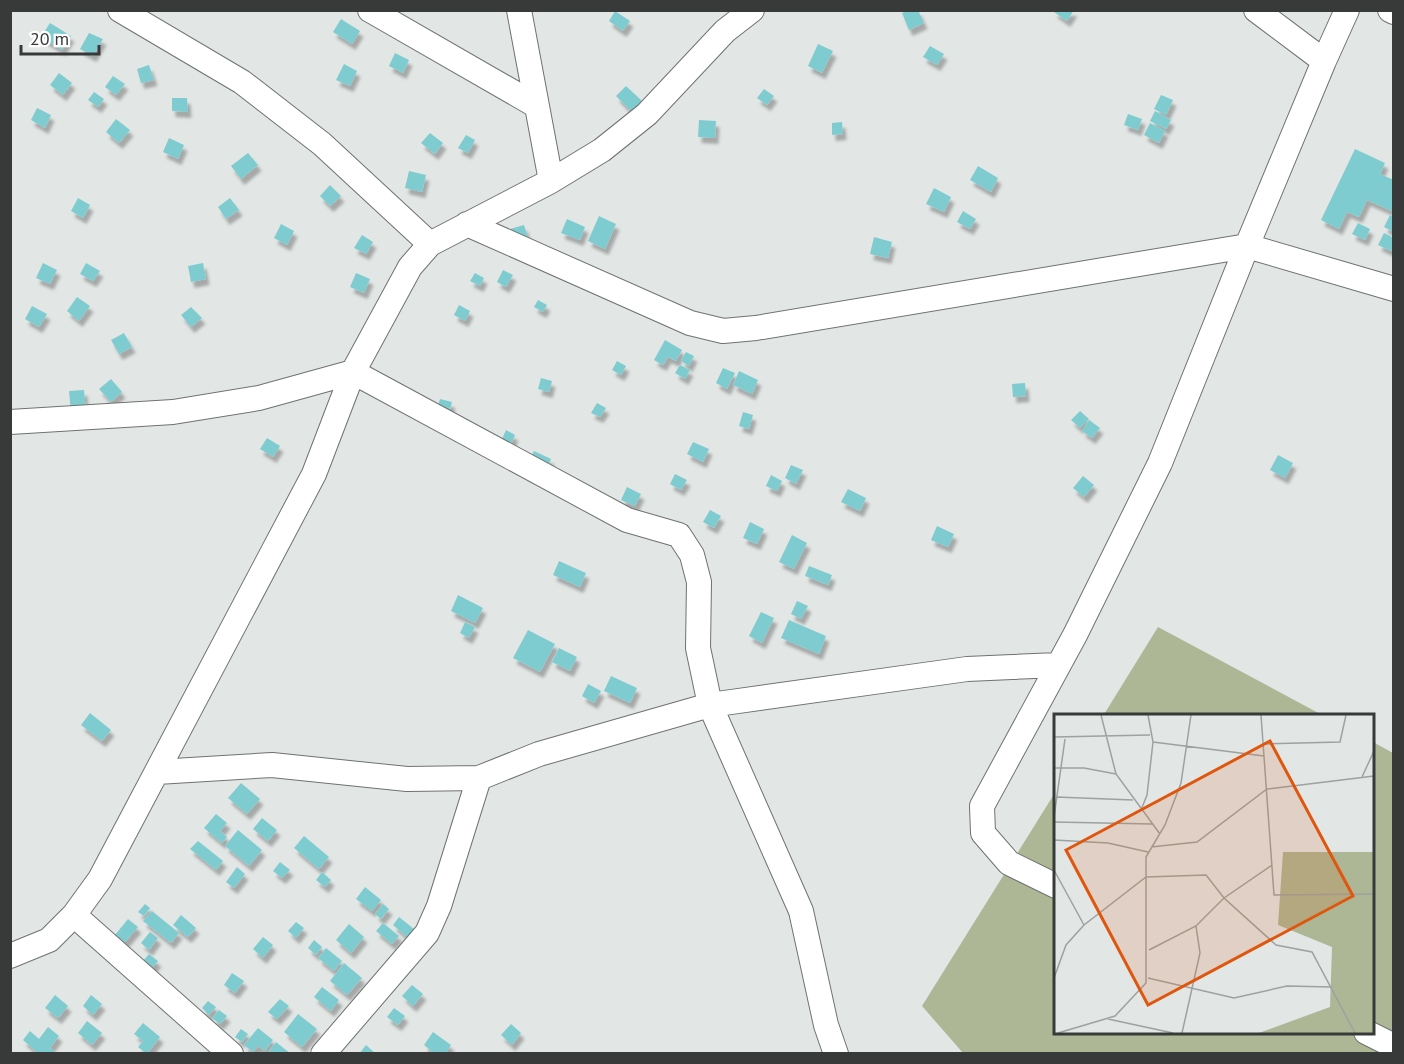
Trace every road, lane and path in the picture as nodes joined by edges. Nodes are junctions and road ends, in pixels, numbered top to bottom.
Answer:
1 (120, 10) edge
2 (370, 10) edge
3 (519, 10) edge
4 (752, 10) edge
5 (1256, 10) edge
6 (1347, 10) edge
7 (1324, 61) junction
8 (537, 106) junction
9 (551, 182) junction
10 (467, 224) junction
11 (430, 244) junction
12 (1247, 246) junction
13 (1394, 289) edge
14 (353, 372) junction
15 (10, 422) edge
16 (1058, 665) junction
17 (710, 705) junction
18 (157, 772) junction
19 (479, 778) junction
20 (1054, 885) edge
21 (74, 915) junction
22 (10, 956) edge
23 (1370, 1034) edge
24 (1394, 1046) edge
25 (231, 1053) edge
26 (323, 1053) edge
27 (836, 1053) edge

1 - 11 street
2 - 8 street
3 - 8 street
4 - 9 street
5 - 7 street
6 - 7 street
7 - 12 street
8 - 9 street
9 - 10 street
10 - 11 street
10 - 12 street
11 - 14 street
12 - 13 street
12 - 16 street
14 - 15 street
14 - 17 street
14 - 18 street
16 - 17 street
16 - 20 street
17 - 19 street
17 - 27 street
18 - 19 street
18 - 21 street
19 - 26 street
21 - 22 street
21 - 25 street
23 - 24 street

